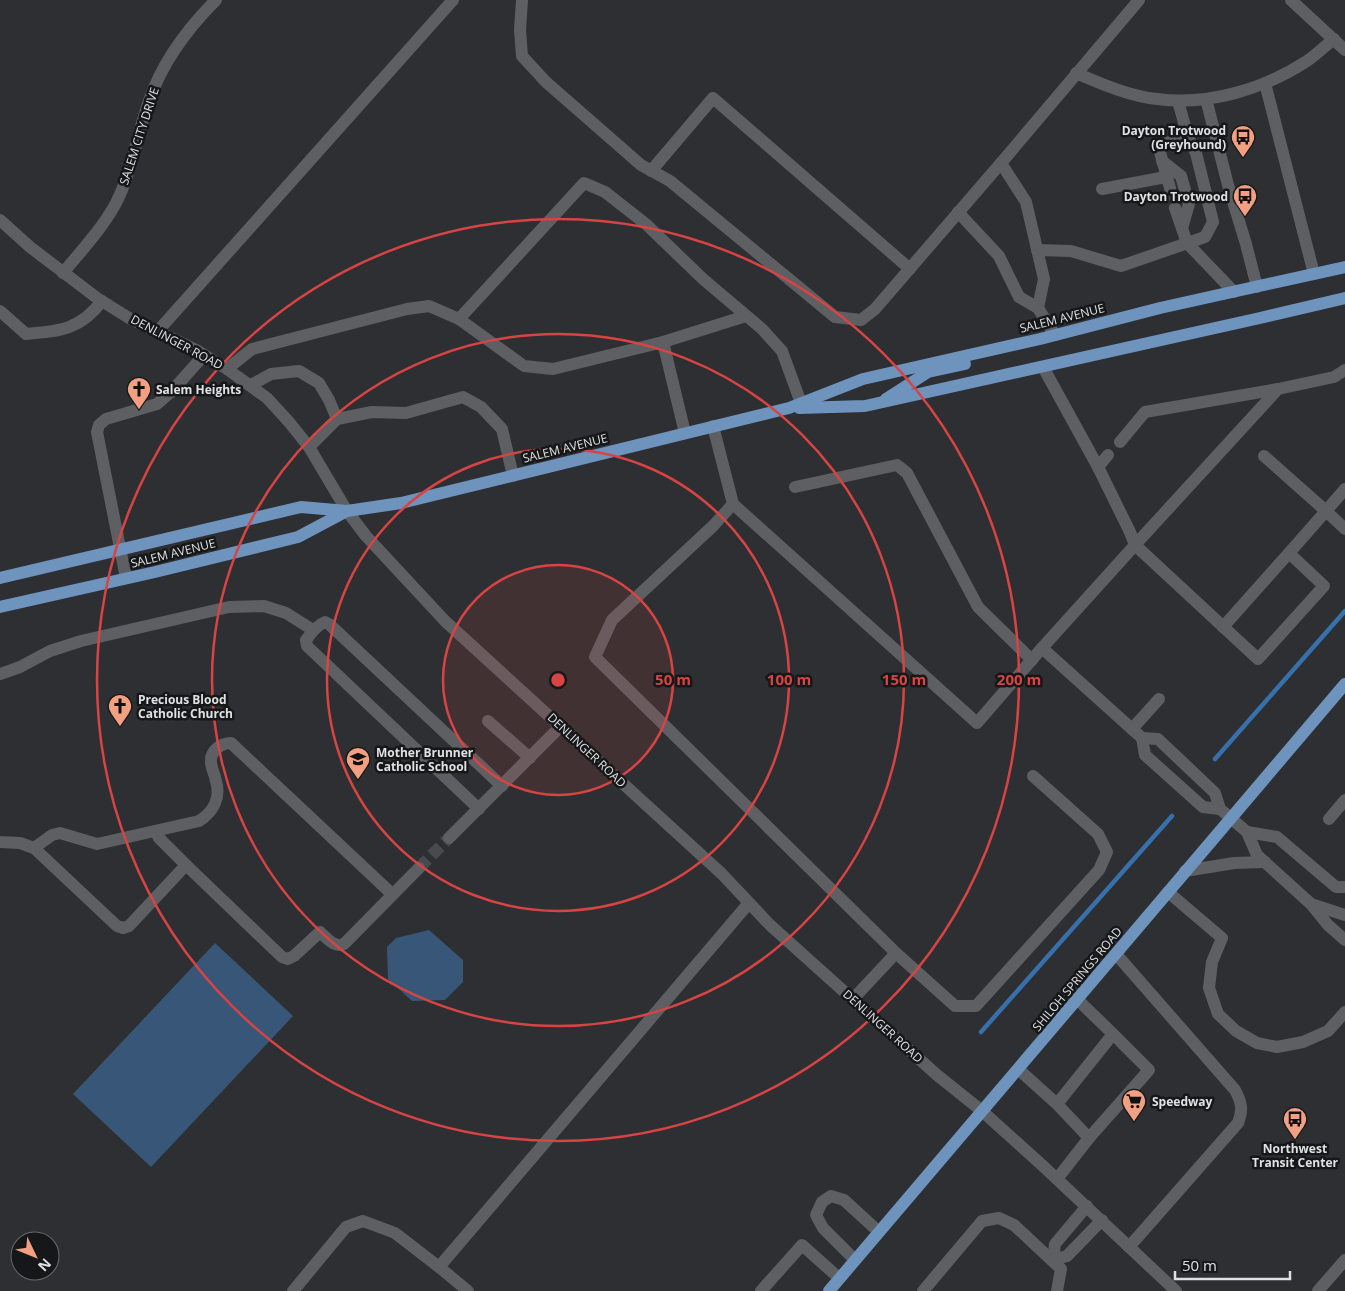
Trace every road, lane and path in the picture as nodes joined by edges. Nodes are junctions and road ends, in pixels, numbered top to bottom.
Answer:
1 (216, 0) edge
2 (453, 0) edge
3 (522, 0) edge
4 (1139, 0) edge
5 (1291, 0) edge
6 (1334, 39) junction
7 (1345, 50) edge
8 (1076, 73) junction
9 (1265, 83) junction
10 (1206, 99) junction
11 (1178, 100) junction
12 (1188, 137) junction
13 (1162, 161) junction
14 (1001, 163) junction
15 (650, 170) junction
16 (1102, 189) dead end
17 (1175, 208) tunnel mouth
18 (958, 212) junction
19 (0, 220) edge
20 (1182, 228) junction
21 (1187, 243) junction
22 (1037, 250) junction
23 (1345, 267) edge
24 (910, 268) junction
25 (63, 273) junction
26 (1314, 274) junction
27 (1257, 287) junction
28 (1234, 292) junction
29 (1345, 298) edge
30 (102, 301) junction
31 (1038, 308) junction
32 (0, 311) edge
33 (746, 316) junction
34 (459, 319) junction
35 (157, 332) junction
36 (1055, 335) junction
37 (663, 342) junction
38 (204, 355) junction
39 (1042, 367) junction
40 (227, 369) junction
41 (1345, 370) edge
42 (251, 385) junction
43 (1278, 389) junction
44 (877, 404) junction
45 (795, 405) junction
46 (337, 419) junction
47 (713, 426) junction
48 (685, 433) junction
49 (1120, 442) dead end
50 (309, 447) junction
51 (1108, 455) dead end
52 (1264, 456) dead end
53 (1098, 467) junction
54 (513, 476) junction
55 (795, 487) dead end
56 (1345, 489) edge
57 (733, 504) junction
58 (347, 510) junction
59 (1326, 512) junction
60 (1345, 529) edge
61 (1135, 545) junction
62 (121, 549) junction
63 (1289, 553) junction
64 (0, 578) edge
65 (126, 578) junction
66 (0, 607) edge
67 (1223, 627) junction
68 (313, 630) junction
69 (1042, 648) junction
70 (1032, 660) junction
71 (0, 674) edge
72 (1345, 684) edge
73 (1159, 699) dead end
74 (488, 721) dead end
75 (562, 726) junction
76 (1132, 729) junction
77 (1142, 738) junction
78 (530, 758) junction
79 (1033, 776) dead end
80 (502, 786) junction
81 (1345, 800) edge
82 (479, 809) junction
83 (1220, 809) junction
84 (1231, 818) junction
85 (1329, 820) dead end
86 (156, 832) junction
87 (1247, 832) junction
88 (449, 838) tunnel mouth
89 (0, 842) edge
90 (34, 848) junction
91 (1265, 862) junction
92 (186, 865) junction
93 (419, 868) tunnel mouth
94 (1185, 871) junction
95 (1345, 887) edge
96 (1168, 892) junction
97 (392, 894) junction
98 (749, 903) junction
99 (1311, 904) junction
100 (1345, 915) edge
101 (1345, 940) edge
102 (896, 952) junction
103 (1116, 954) junction
104 (853, 999) junction
105 (1077, 999) junction
106 (1345, 1012) edge
107 (1114, 1034) junction
108 (1018, 1069) junction
109 (1056, 1104) junction
110 (982, 1111) junction
111 (1089, 1138) junction
112 (1057, 1178) junction
113 (1087, 1206) junction
114 (1102, 1220) junction
115 (879, 1232) junction
116 (1129, 1247) junction
117 (855, 1260) junction
118 (1053, 1260) junction
119 (1345, 1260) edge
120 (439, 1267) junction
121 (836, 1286) edge
122 (1174, 1290) edge
123 (293, 1291) edge
124 (468, 1291) edge
125 (761, 1291) edge
126 (922, 1291) edge
127 (1056, 1291) edge
128 (1318, 1291) edge

1 - 25 street, SALEM CITY DRIVE
2 - 35 street
3 - 15 street
4 - 8 street
5 - 6 street
6 - 7 street
6 - 9 street
8 - 11 street
8 - 14 street
9 - 10 street
9 - 26 street
10 - 11 street
10 - 27 street
11 - 12 street
12 - 13 street
12 - 21 street
13 - 16 street
13 - 20 street
14 - 18 street
14 - 22 street
15 - 24 street
15 - 24 street
17 - 20 street
18 - 24 street
18 - 31 street
19 - 25 street, DENLINGER ROAD
20 - 21 street
21 - 22 street
21 - 28 street
22 - 31 street
23 - 26 main road, SALEM AVENUE
25 - 30 street, DENLINGER ROAD
26 - 27 main road, SALEM AVENUE
27 - 28 main road, SALEM AVENUE
28 - 36 main road, SALEM AVENUE
29 - 39 main road, SALEM AVENUE
30 - 32 street
30 - 35 street, DENLINGER ROAD
31 - 36 street
33 - 34 street
33 - 37 street
33 - 45 street
34 - 37 street
34 - 40 street
35 - 38 street, DENLINGER ROAD
36 - 44 main road
36 - 45 main road, SALEM AVENUE
37 - 48 street
38 - 40 street, DENLINGER ROAD
38 - 62 street
39 - 44 main road, SALEM AVENUE
39 - 53 street
40 - 42 street, DENLINGER ROAD
41 - 43 street
42 - 46 street
42 - 50 street, DENLINGER ROAD
43 - 49 street
43 - 61 street
44 - 45 main road, SALEM AVENUE
45 - 47 main road, SALEM AVENUE
46 - 50 street
46 - 54 street
47 - 48 main road, SALEM AVENUE
47 - 57 street
48 - 54 main road, SALEM AVENUE
50 - 58 street, DENLINGER ROAD
51 - 53 street
52 - 59 street
53 - 61 street
54 - 58 main road, SALEM AVENUE
55 - 70 street
56 - 59 street
57 - 70 street
57 - 102 street
58 - 62 main road, SALEM AVENUE
58 - 65 main road, SALEM AVENUE
58 - 75 street, DENLINGER ROAD
59 - 60 street
59 - 63 street
61 - 67 street
61 - 69 street
62 - 64 main road, SALEM AVENUE
62 - 65 street
63 - 67 street
63 - 67 street
65 - 66 main road, SALEM AVENUE
68 - 71 street
68 - 80 street
68 - 82 street
69 - 70 street
69 - 76 street
72 - 84 main road, SHILOH SPRINGS ROAD
73 - 76 street
74 - 78 street
75 - 78 street
75 - 98 street, DENLINGER ROAD
76 - 77 street
77 - 83 street
77 - 83 street
78 - 80 street
79 - 102 street
80 - 82 street
81 - 85 street
82 - 88 street
83 - 84 street
84 - 87 street
84 - 94 main road, SHILOH SPRINGS ROAD
86 - 90 street
86 - 92 street
86 - 97 street
87 - 91 street
87 - 95 street
89 - 90 street
90 - 92 street
91 - 94 street
91 - 99 street
92 - 97 street
93 - 97 street
94 - 96 main road, SHILOH SPRINGS ROAD
96 - 103 main road, SHILOH SPRINGS ROAD
96 - 106 street
98 - 104 street, DENLINGER ROAD
98 - 120 street
99 - 100 street
99 - 101 street
102 - 104 street
103 - 105 main road, SHILOH SPRINGS ROAD
103 - 116 street
104 - 110 street, DENLINGER ROAD
105 - 107 street
105 - 108 main road, SHILOH SPRINGS ROAD
107 - 109 street
107 - 111 street
108 - 109 street
108 - 110 main road, SHILOH SPRINGS ROAD
109 - 111 street
110 - 112 street, DENLINGER ROAD
110 - 115 main road, SHILOH SPRINGS ROAD
111 - 112 street
112 - 113 street, DENLINGER ROAD
113 - 114 street, DENLINGER ROAD
113 - 118 street
114 - 116 street, DENLINGER ROAD
114 - 118 street
115 - 117 main road, SHILOH SPRINGS ROAD
115 - 117 street
116 - 122 street, DENLINGER ROAD
117 - 121 main road, SHILOH SPRINGS ROAD
118 - 126 street
118 - 127 street
119 - 128 street
120 - 123 street
120 - 124 street
121 - 125 street

